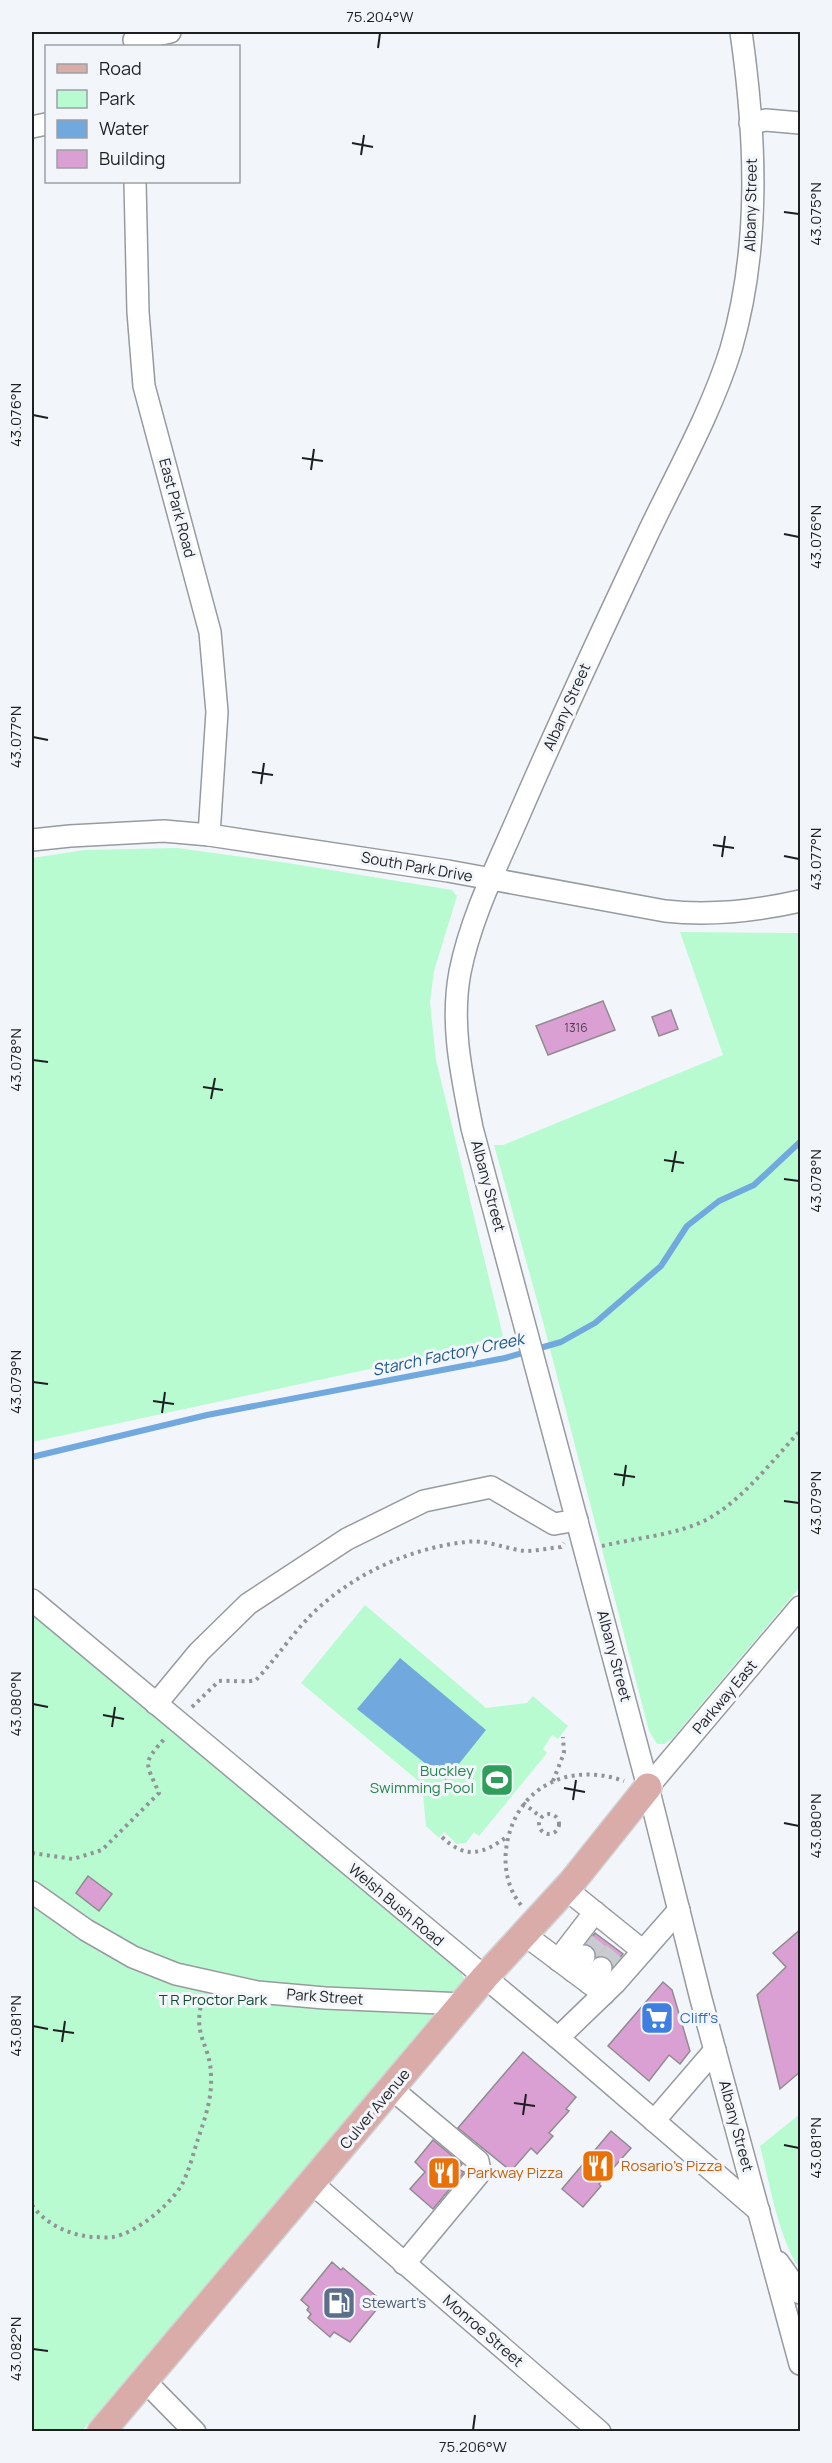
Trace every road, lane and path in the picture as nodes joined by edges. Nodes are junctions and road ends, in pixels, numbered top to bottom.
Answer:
1 (170, 32) edge
2 (741, 32) edge
3 (133, 39) edge
4 (750, 123) junction
5 (801, 123) edge
6 (135, 183) edge
7 (209, 835) junction
8 (32, 840) edge
9 (491, 880) junction
10 (801, 901) edge
11 (801, 1431) edge
12 (578, 1520) junction
13 (566, 1541) dead end
14 (602, 1546) dead end
15 (32, 1600) edge
16 (801, 1606) edge
17 (156, 1704) junction
18 (187, 1712) dead end
19 (172, 1731) dead end
20 (563, 1737) dead end
21 (552, 1782) junction
22 (636, 1784) junction
23 (523, 1803) junction
24 (541, 1817) junction
25 (508, 1835) junction
26 (442, 1837) dead end
27 (32, 1853) edge
28 (566, 1889) junction
29 (32, 1892) edge
30 (521, 1906) dead end
31 (679, 1910) junction
32 (610, 1932) junction
33 (525, 1935) junction
34 (643, 1951) junction
35 (585, 1972) junction
36 (484, 1978) junction
37 (209, 1981) junction
38 (464, 2004) junction
39 (558, 2038) junction
40 (715, 2050) junction
41 (392, 2090) junction
42 (654, 2121) junction
43 (313, 2184) junction
44 (32, 2205) edge
45 (759, 2211) junction
46 (770, 2251) junction
47 (404, 2264) junction
48 (801, 2293) edge
49 (801, 2364) edge
50 (144, 2380) junction
51 (101, 2432) edge
52 (195, 2432) edge
53 (600, 2432) edge

1 - 3 street
2 - 4 street, Albany Street
4 - 5 street
4 - 9 street, Albany Street
6 - 7 street, East Park Road
7 - 8 street, South Park Drive
7 - 9 street, South Park Drive
9 - 10 street, South Park Drive
9 - 12 street, Albany Street
11 - 14 path
12 - 17 street
12 - 22 street, Albany Street
13 - 18 path
15 - 17 street, Welsh Bush Road
16 - 22 street, Parkway East
17 - 36 street, Welsh Bush Road
19 - 27 path
20 - 21 path
21 - 22 path
21 - 23 path
22 - 28 main road, Culver Avenue
22 - 31 street, Albany Street
23 - 24 path
23 - 25 path
24 - 24 path
25 - 26 path
25 - 30 path
28 - 32 street
28 - 33 main road, Culver Avenue
29 - 37 street, Park Street
31 - 34 street
31 - 40 street, Albany Street
32 - 34 street
32 - 35 street
33 - 35 street
33 - 36 main road, Culver Avenue
34 - 35 street
35 - 39 street
36 - 38 main road, Culver Avenue
36 - 39 street, Welsh Bush Road
37 - 38 street, Park Street
37 - 44 path
38 - 41 main road, Culver Avenue
39 - 42 street, Welsh Bush Road
40 - 42 street
40 - 45 street, Albany Street
41 - 43 main road, Culver Avenue
41 - 47 street
42 - 45 street, Welsh Bush Road
43 - 47 street, Monroe Street
43 - 50 main road, Culver Avenue
45 - 46 street, Albany Street
46 - 48 street
46 - 49 street, Albany Street
47 - 53 street, Monroe Street
50 - 51 main road, Culver Avenue
50 - 52 street

